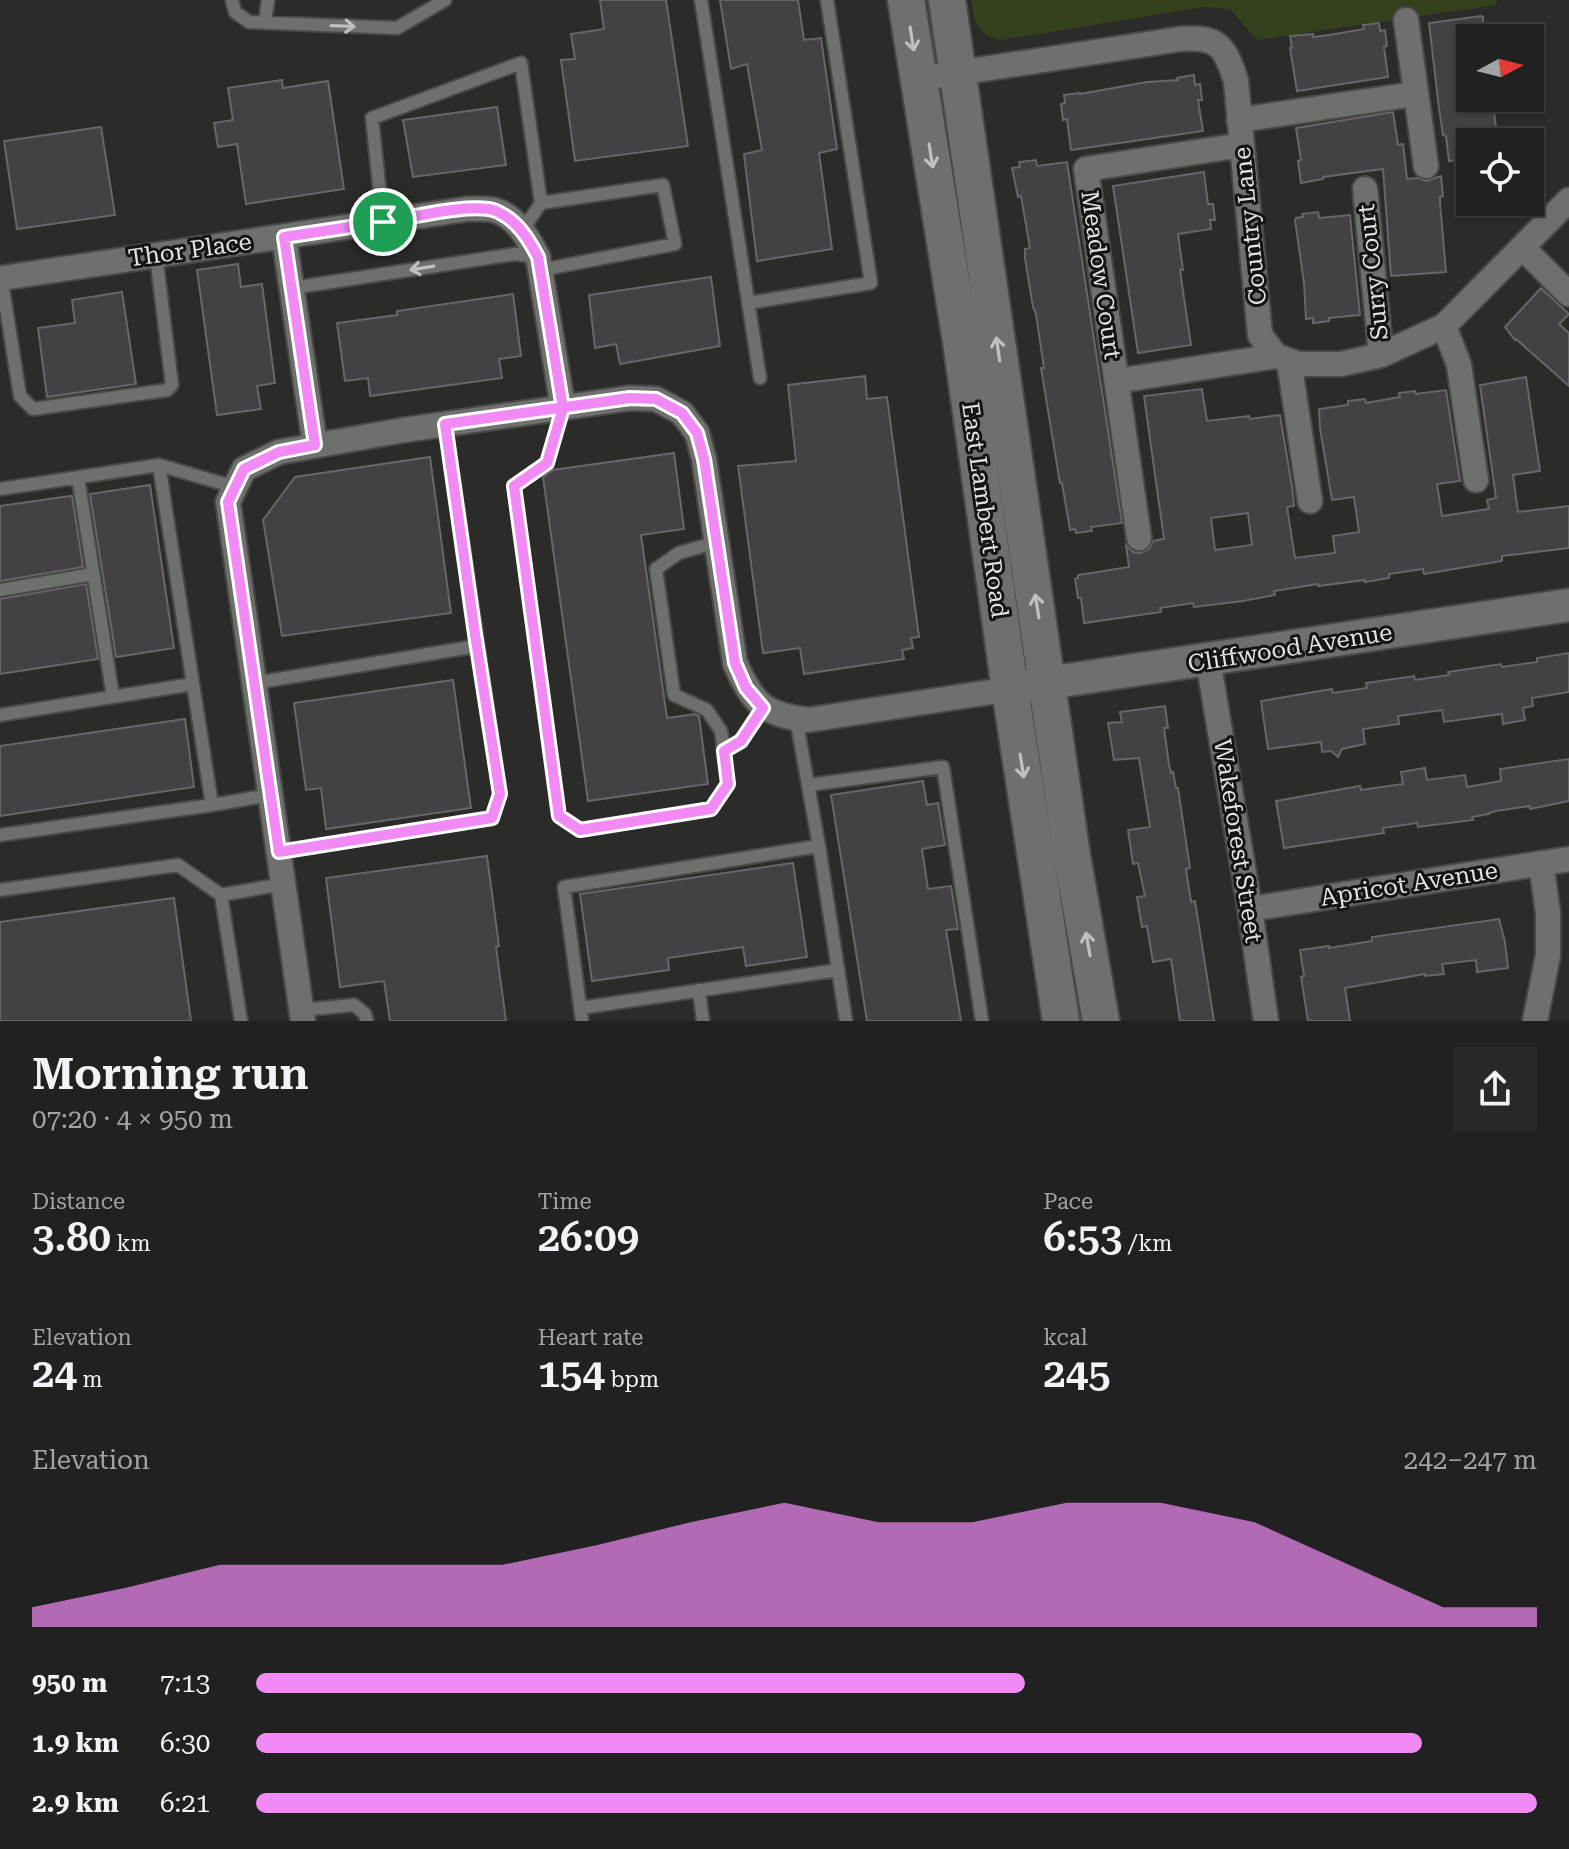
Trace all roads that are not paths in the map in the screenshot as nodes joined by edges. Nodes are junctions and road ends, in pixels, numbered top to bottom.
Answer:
1 (232, 0) edge
2 (268, 0) edge
3 (445, 0) edge
4 (701, 0) edge
5 (827, 0) edge
6 (906, 0) edge
7 (947, 0) edge
8 (1406, 20) dead end
9 (265, 22) junction
10 (958, 72) junction
11 (918, 79) junction
12 (1415, 94) junction
13 (1239, 120) junction
14 (1242, 145) junction
15 (1426, 166) dead end
16 (1365, 189) dead end
17 (1569, 200) edge
18 (541, 203) junction
19 (383, 222) junction
20 (522, 231) junction
21 (284, 237) junction
22 (1523, 248) junction
23 (156, 255) junction
24 (540, 263) junction
25 (1, 276) edge
26 (292, 288) junction
27 (1569, 294) edge
28 (748, 303) junction
29 (1444, 326) junction
30 (1381, 355) junction
31 (1282, 359) junction
32 (760, 378) dead end
33 (1117, 381) junction
34 (563, 408) junction
35 (445, 424) junction
36 (315, 445) junction
37 (159, 465) junction
38 (78, 477) junction
39 (1476, 480) dead end
40 (235, 487) junction
41 (0, 489) edge
42 (1310, 501) dead end
43 (1139, 538) dead end
44 (717, 542) junction
45 (93, 574) junction
46 (0, 590) edge
47 (1569, 605) edge
48 (477, 646) junction
49 (1208, 660) junction
50 (254, 683) junction
51 (1048, 683) junction
52 (193, 684) junction
53 (1010, 689) junction
54 (113, 697) junction
55 (763, 708) junction
56 (0, 715) edge
57 (796, 718) junction
58 (724, 751) junction
59 (808, 785) junction
60 (270, 795) junction
61 (212, 805) junction
62 (0, 835) edge
63 (819, 846) junction
64 (279, 852) junction
65 (1569, 859) edge
66 (1541, 863) junction
67 (283, 884) junction
68 (0, 890) edge
69 (221, 895) junction
70 (1250, 909) junction
71 (838, 970) junction
72 (699, 990) junction
73 (581, 1014) edge
74 (302, 1016) edge
75 (241, 1021) edge
76 (367, 1021) edge
77 (703, 1021) edge
78 (846, 1021) edge
79 (982, 1021) edge
80 (1061, 1021) edge
81 (1101, 1021) edge
82 (1266, 1021) edge
83 (1535, 1021) edge

1 - 9 lane
2 - 9 lane
9 -> 3 lane
4 - 28 lane
5 - 28 lane
6 -> 11 main road, East Lambert Road
7 - 10 main road, East Lambert Road
8 - 12 street
10 - 11 street, Country Lane
10 - 13 street, Country Lane
51 -> 10 main road, East Lambert Road
11 -> 53 main road, East Lambert Road
12 - 13 street
12 - 15 street
13 - 14 street, Country Lane
14 - 31 street, Country Lane
14 - 33 street, Meadow Court
16 - 30 street, Surry Court
17 - 22 street
18 - 19 lane
18 - 20 lane
18 - 24 lane
19 - 20 street, Thor Place
19 - 21 street, Thor Place
20 - 24 street, Thor Place
21 - 23 street, Thor Place
21 - 26 street
22 - 27 street
22 - 29 street
23 - 25 street, Thor Place
23 - 25 lane
24 -> 26 lane
24 - 34 street, Thor Place
26 - 36 street
28 - 32 lane
29 - 30 street
29 - 39 street
30 - 31 street
31 - 33 street, Meadow Court
31 - 42 street, Country Lane
33 - 43 street, Meadow Court
34 - 35 street
34 - 44 street
34 - 58 lane
35 - 36 street
35 - 48 lane
36 - 40 street
37 - 38 lane
37 - 40 lane
37 - 52 lane
38 - 41 lane
38 - 45 lane
40 - 50 street
44 - 55 street
44 - 58 lane
45 - 46 lane
45 - 54 lane
47 - 49 street, Cliffwood Avenue
48 - 50 lane
48 - 64 lane
49 - 51 street, Cliffwood Avenue
49 - 70 street, Wakeforest Street
50 - 60 street
51 - 53 street, Cliffwood Avenue
81 -> 51 main road, East Lambert Road
52 - 54 lane
52 - 61 lane
53 - 57 street
53 -> 80 main road, East Lambert Road
54 - 56 lane
55 - 57 street
55 - 58 lane
57 - 59 lane
59 - 63 lane
59 - 79 lane
60 - 61 lane
60 - 64 street
61 - 62 lane
63 - 71 lane
63 - 73 lane
64 - 67 street
65 - 66 street, Apricot Avenue
66 - 70 street, Apricot Avenue
66 - 83 street
67 - 69 lane
67 - 74 street
68 - 69 lane
69 - 75 lane
70 - 82 street, Wakeforest Street
71 - 72 lane
71 - 78 lane
72 - 73 lane
72 - 77 lane
74 - 76 lane

